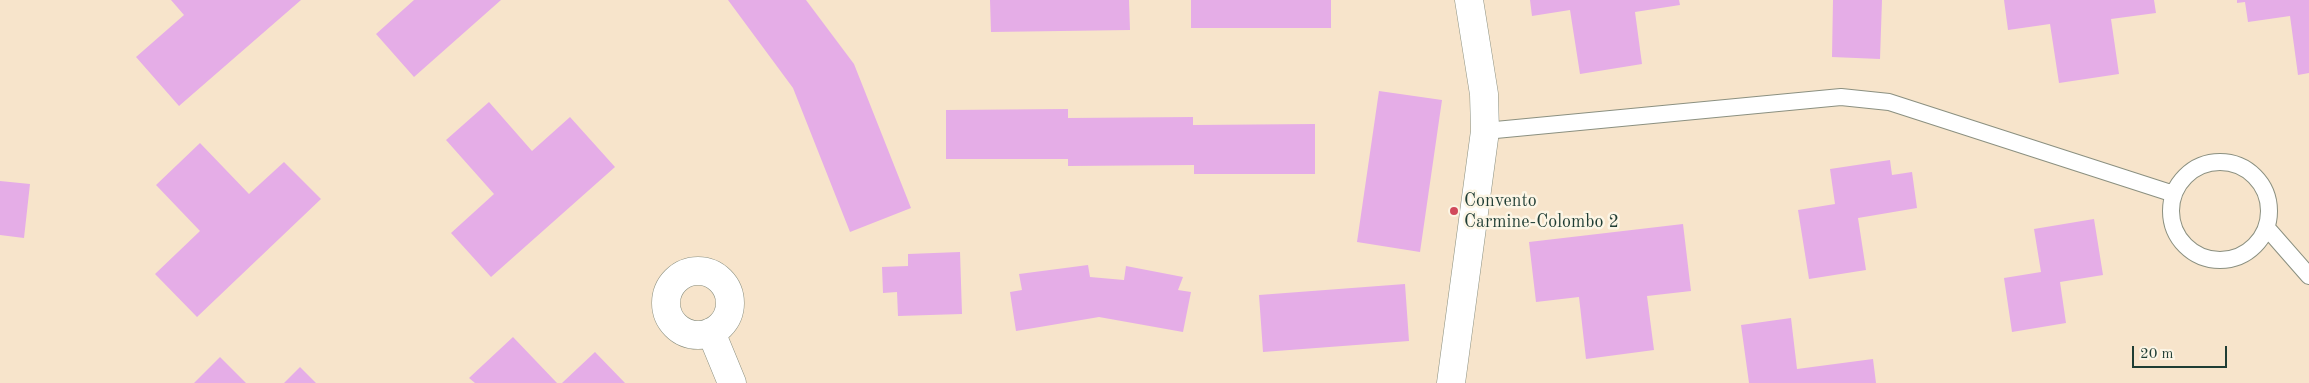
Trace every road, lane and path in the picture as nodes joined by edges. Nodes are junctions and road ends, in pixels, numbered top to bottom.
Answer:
1 (1469, 0) edge
2 (1485, 131) junction
3 (2174, 194) junction
4 (2267, 228) junction
5 (2309, 276) edge
6 (710, 332) dead end
7 (732, 383) edge
8 (1451, 383) edge

1 - 2 main road
2 - 3 lane
2 - 8 main road
3 - 4 lane
3 - 4 lane
4 - 5 lane
6 - 7 main road

